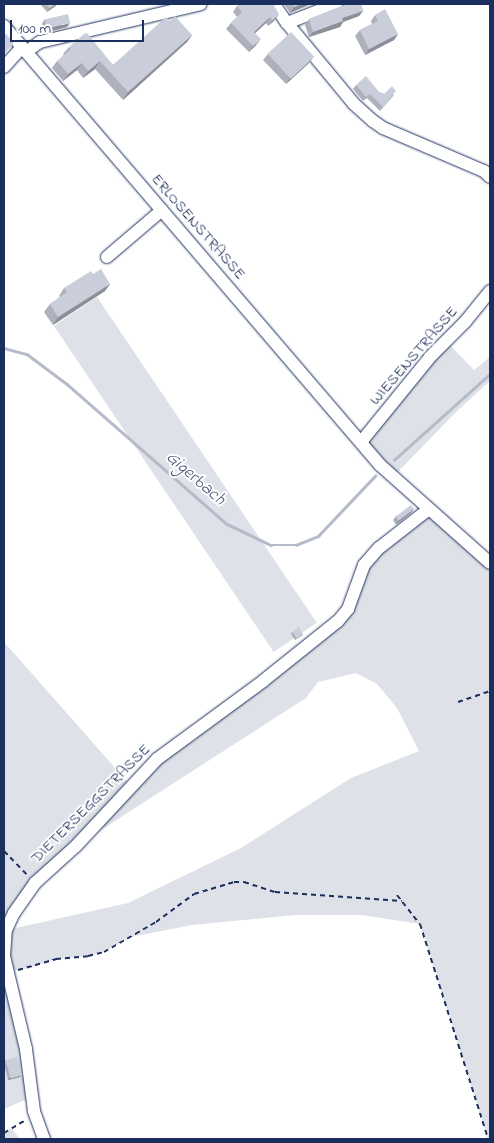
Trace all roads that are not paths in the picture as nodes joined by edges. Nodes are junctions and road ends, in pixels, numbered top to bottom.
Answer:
1 (201, 4) edge
2 (274, 4) edge
3 (336, 4) edge
4 (287, 23) junction
5 (4, 26) edge
6 (24, 49) junction
7 (4, 67) edge
8 (490, 177) edge
9 (162, 210) junction
10 (107, 257) dead end
11 (490, 291) edge
12 (361, 442) junction
13 (429, 509) junction
14 (490, 563) edge
15 (44, 1139) edge

1 - 6 street
2 - 4 street
3 - 4 street
4 - 8 street
5 - 6 street, ERLOSENSTRASSE
6 - 7 street
6 - 9 street, ERLOSENSTRASSE
9 - 10 street
9 - 12 street, ERLOSENSTRASSE
11 - 12 street, WIESENSTRASSE
12 - 13 street, ERLOSENSTRASSE
13 - 14 street, ERLOSENSTRASSE
13 - 15 street, DIETERSEGGSTRASSE

